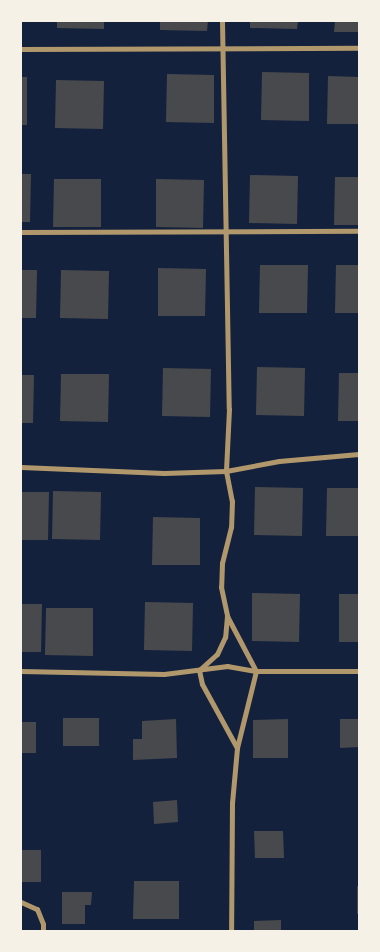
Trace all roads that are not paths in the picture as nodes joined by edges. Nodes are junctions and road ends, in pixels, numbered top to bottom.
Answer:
1 (222, 21) edge
2 (359, 48) edge
3 (21, 49) edge
4 (222, 49) junction
5 (226, 230) junction
6 (359, 231) edge
7 (21, 232) edge
8 (359, 454) edge
9 (21, 467) edge
10 (226, 471) junction
11 (227, 616) junction
12 (199, 670) junction
13 (21, 671) edge
14 (256, 671) junction
15 (359, 671) edge
16 (237, 748) junction
17 (21, 902) edge
18 (43, 931) edge
19 (231, 931) edge

1 - 4 street
2 - 4 street
3 - 4 street
4 - 5 street
5 - 6 street
5 - 7 street
5 - 10 street
8 - 10 street
9 - 10 street
10 - 11 street
11 - 12 street
11 - 14 street
12 - 13 street
12 - 14 street
12 - 16 street
14 - 15 street
14 - 16 street
16 - 19 street
17 - 18 street

